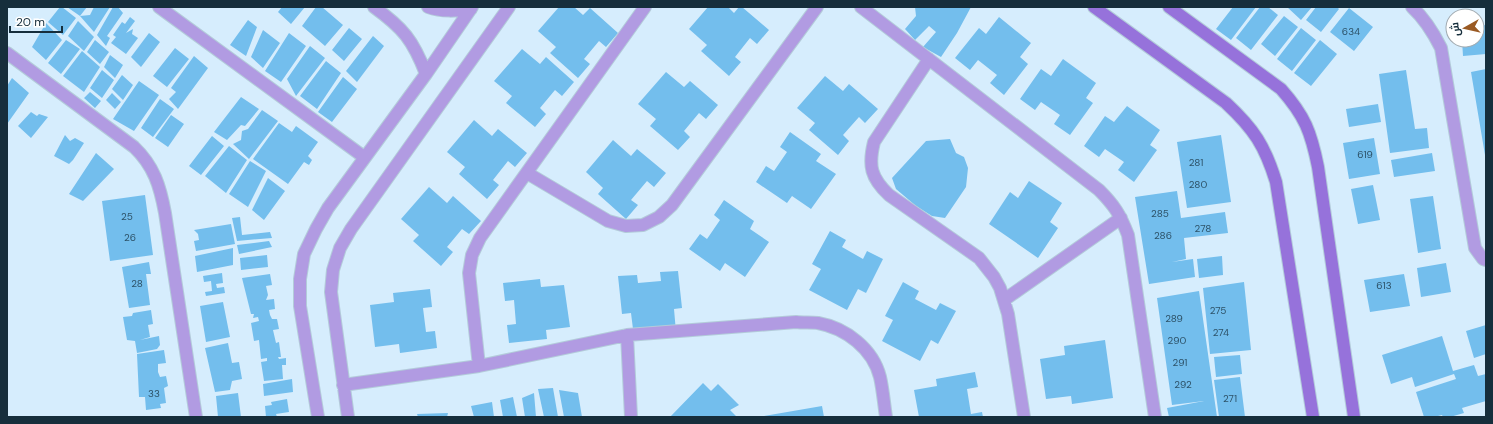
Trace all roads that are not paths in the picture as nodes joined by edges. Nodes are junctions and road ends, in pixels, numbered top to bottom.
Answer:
1 (159, 7) edge
2 (374, 7) edge
3 (428, 7) edge
4 (509, 7) edge
5 (645, 7) edge
6 (817, 7) edge
7 (861, 7) edge
8 (1094, 7) edge
9 (1169, 7) edge
10 (1412, 7) edge
11 (471, 8) edge
12 (7, 53) edge
13 (929, 59) junction
14 (426, 74) junction
15 (364, 157) junction
16 (527, 173) junction
17 (1122, 218) junction
18 (1486, 260) edge
19 (1004, 300) junction
20 (627, 335) junction
21 (480, 366) junction
22 (343, 385) junction
23 (196, 417) edge
24 (318, 417) edge
25 (348, 417) edge
26 (631, 417) edge
27 (886, 417) edge
28 (1024, 417) edge
29 (1155, 417) edge
30 (1313, 417) edge
31 (1354, 417) edge

1 - 15 street
2 - 14 street
3 - 11 street
4 - 22 street
5 - 16 street
6 - 16 street
7 - 13 street
8 - 30 street
9 - 31 street
10 - 18 street
11 - 14 street
12 - 23 street
13 - 17 street
13 - 19 street
14 - 15 street
15 - 24 street
16 - 21 street
17 - 19 street
17 - 29 street
19 - 28 street
20 - 21 street
20 - 26 street
20 - 27 street
21 - 22 street
22 - 25 street

